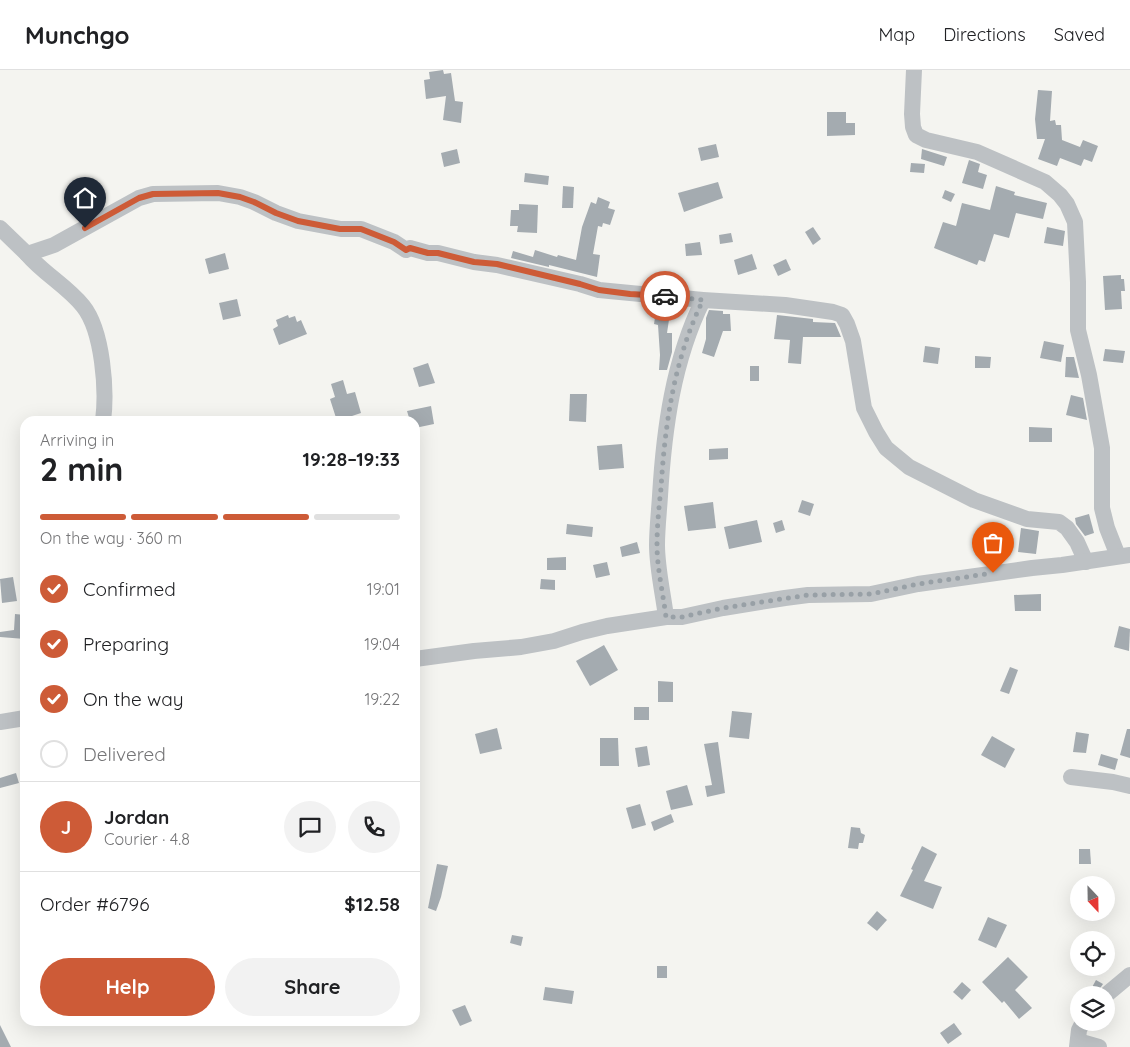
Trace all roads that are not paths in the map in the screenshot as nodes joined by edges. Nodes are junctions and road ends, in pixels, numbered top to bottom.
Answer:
1 (914, 70) edge
2 (0, 228) edge
3 (27, 254) junction
4 (703, 300) junction
5 (103, 416) edge
6 (1124, 555) edge
7 (1086, 562) junction
8 (666, 617) junction
9 (420, 659) edge
10 (20, 719) edge
11 (0, 722) edge
12 (1071, 777) dead end
13 (1130, 786) edge
14 (1130, 975) edge
15 (1115, 988) edge
16 (1079, 1031) edge
17 (1077, 1044) edge
18 (1099, 1047) edge

1 - 6 street
2 - 3 street
3 - 4 street
3 - 5 street
4 - 7 street
4 - 8 street
6 - 7 street
7 - 8 street
8 - 9 street
10 - 11 street
12 - 13 street
14 - 15 street
16 - 17 street
17 - 18 street

